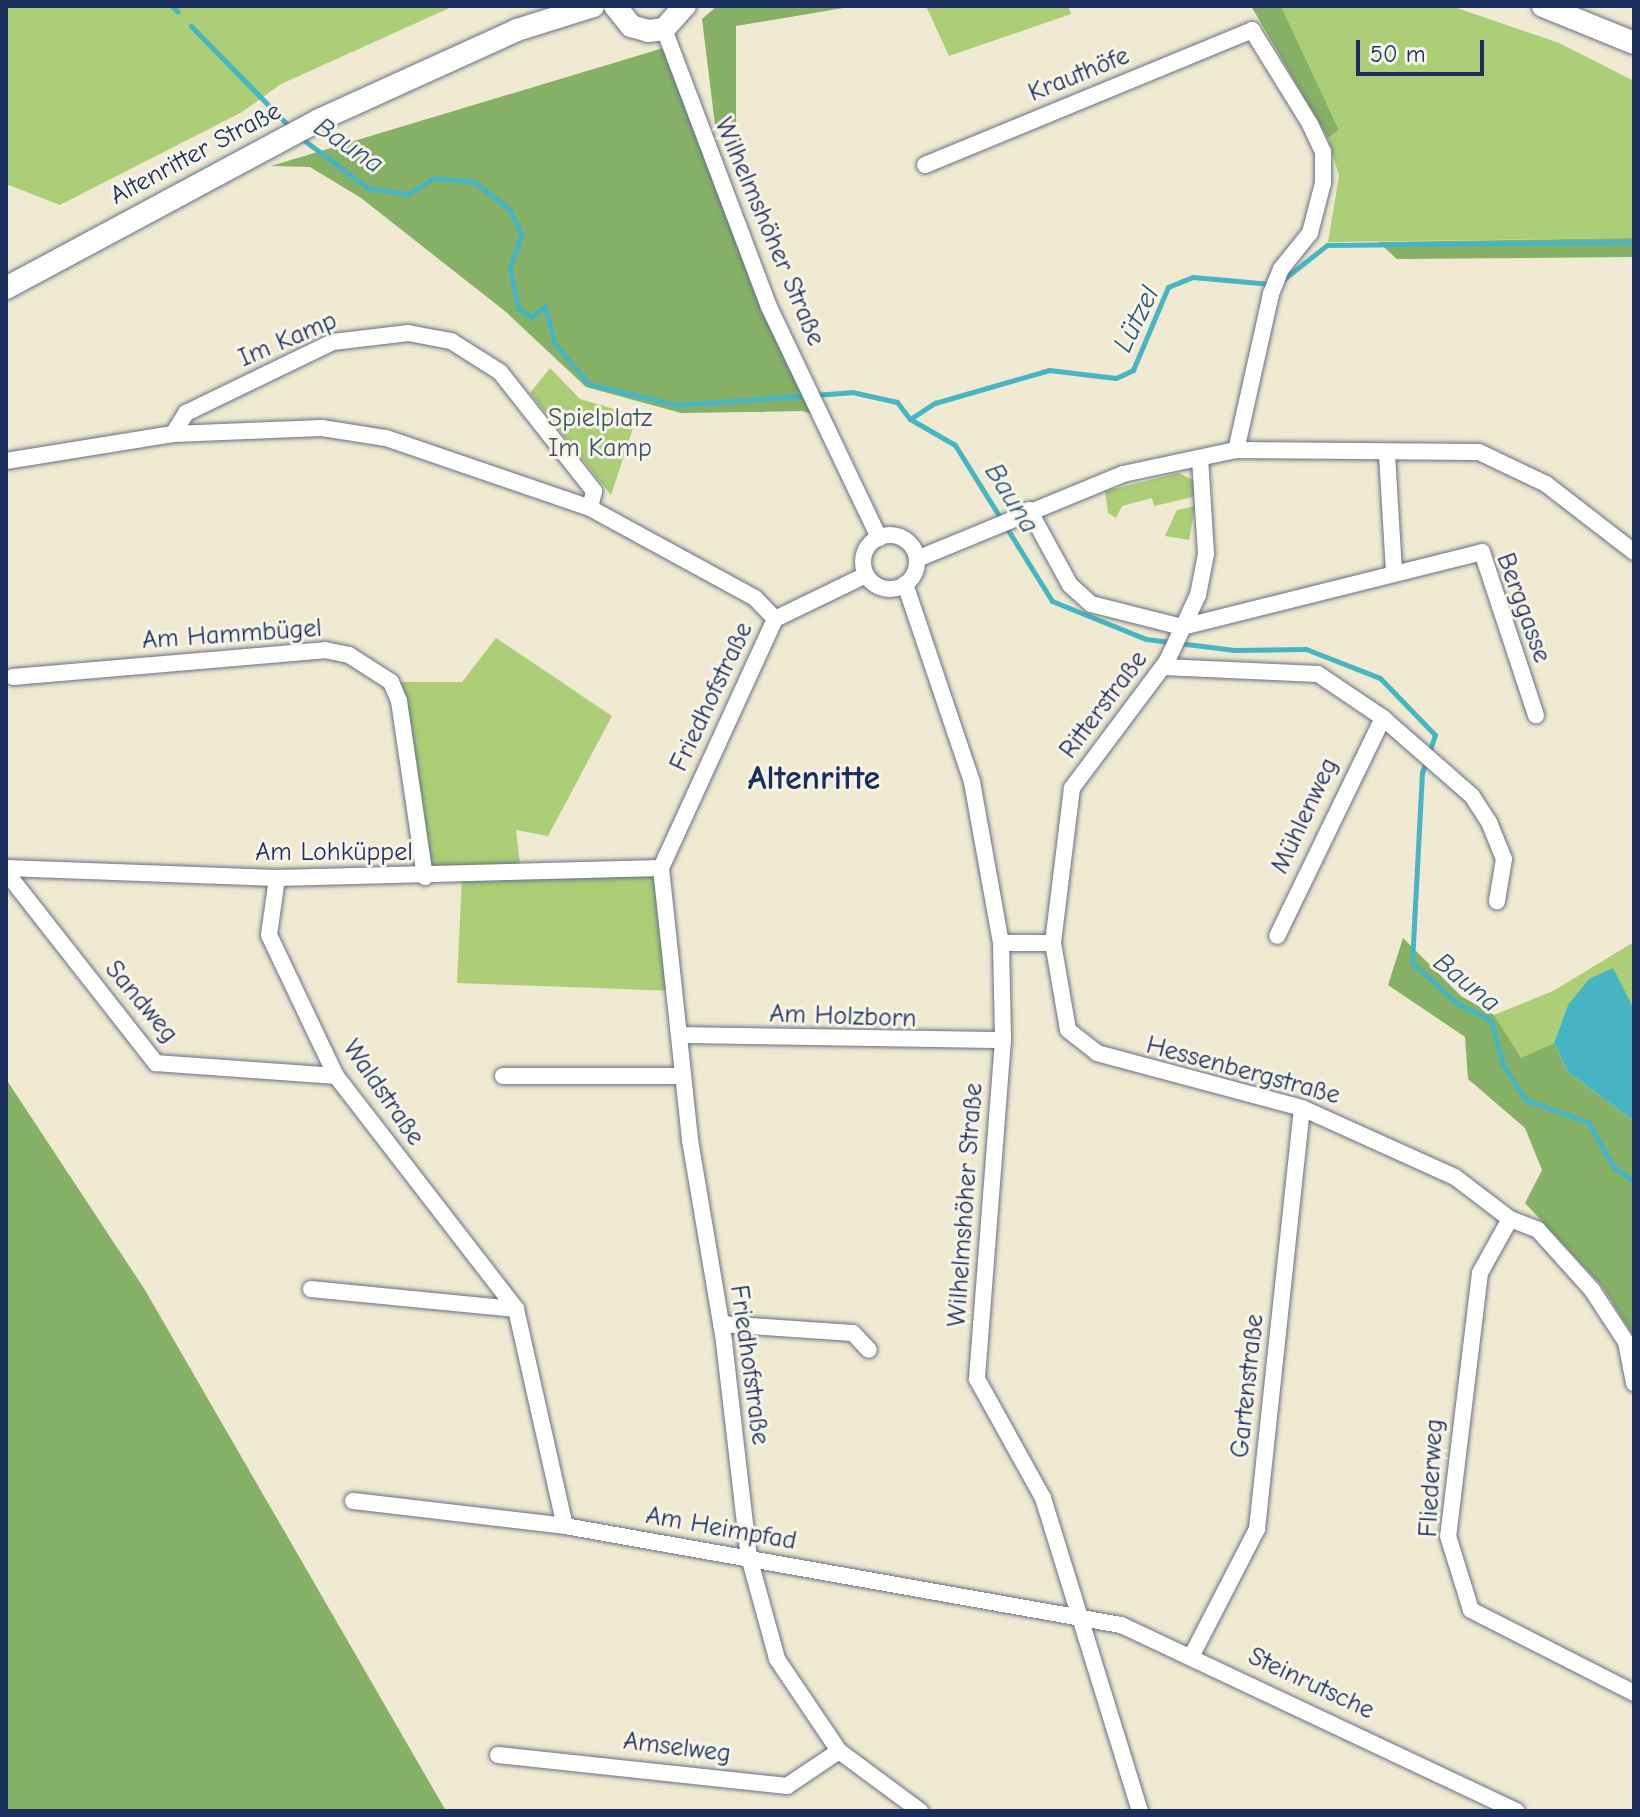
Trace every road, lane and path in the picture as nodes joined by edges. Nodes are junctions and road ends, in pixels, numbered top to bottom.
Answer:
1 (593, 6) edge
2 (615, 6) edge
3 (685, 6) edge
4 (1543, 6) edge
5 (664, 29) junction
6 (1634, 43) edge
7 (925, 165) dead end
8 (6, 288) edge
9 (173, 434) junction
10 (1236, 450) junction
11 (1387, 454) junction
12 (1200, 458) junction
13 (6, 461) edge
14 (590, 508) junction
15 (1029, 510) junction
16 (879, 538) junction
17 (1634, 552) edge
18 (917, 559) junction
19 (1394, 572) junction
20 (866, 575) junction
21 (905, 584) junction
22 (775, 619) junction
23 (1180, 631) junction
24 (1166, 661) junction
25 (13, 677) dead end
26 (1536, 715) dead end
27 (1383, 718) junction
28 (661, 868) junction
29 (6, 870) edge
30 (425, 877) junction
31 (277, 878) junction
32 (1497, 901) dead end
33 (1277, 936) dead end
34 (1001, 943) junction
35 (1053, 943) junction
36 (1068, 1030) joint
37 (681, 1035) junction
38 (1003, 1040) junction
39 (336, 1076) junction
40 (503, 1076) dead end
41 (683, 1076) junction
42 (1302, 1108) junction
43 (1510, 1219) junction
44 (311, 1289) dead end
45 (516, 1309) junction
46 (721, 1324) junction
47 (869, 1350) dead end
48 (1634, 1383) edge
49 (353, 1501) dead end
50 (565, 1526) junction
51 (749, 1557) junction
52 (1078, 1620) junction
53 (1192, 1655) junction
54 (1634, 1693) edge
55 (839, 1751) junction
56 (498, 1755) dead end
57 (920, 1811) edge
58 (1140, 1811) edge
59 (1516, 1811) edge

1 - 8 main road, Altenritter Straße
2 - 5 main road
3 - 5 main road
4 - 6 main road
5 - 16 street, Wilhelmshöher Straße
7 - 10 street, Krauthöfe
9 - 13 street
9 - 14 street
9 - 14 street, Im Kamp
10 - 11 street
10 - 12 street
11 - 17 street
11 - 19 street
12 - 15 street
12 - 23 street, Ritterstraße
14 - 22 street
15 - 18 street
15 - 23 street
16 - 18 street
16 - 20 street
18 - 21 street
19 - 23 street, Berggasse
19 - 26 street, Berggasse
20 - 21 street
20 - 22 street
21 - 34 street, Wilhelmshöher Straße
22 - 28 street, Friedhofstraße
23 - 24 street, Ritterstraße
24 - 27 street
24 - 35 street, Ritterstraße
25 - 30 street, Am Hammbügel
27 - 32 street
27 - 33 street, Mühlenweg
28 - 30 street, Am Lohküppel
28 - 37 street, Friedhofstraße
29 - 31 street, Am Lohküppel
29 - 39 street, Sandweg
30 - 31 street, Am Lohküppel
31 - 39 street, Waldstraße
34 - 35 street
34 - 38 street, Wilhelmshöher Straße
35 - 36 street, Ritterstraße
36 - 42 street, Hessenbergstraße
37 - 38 street, Am Holzborn
37 - 41 street, Friedhofstraße
38 - 52 street, Wilhelmshöher Straße
39 - 45 street, Waldstraße
40 - 41 street
41 - 46 street, Friedhofstraße
42 - 43 street, Hessenbergstraße
42 - 53 street, Gartenstraße
43 - 48 street, Hessenbergstraße
43 - 54 street, Fliederweg
44 - 45 street
45 - 50 street, Waldstraße
46 - 47 street
46 - 51 street, Friedhofstraße
49 - 50 street, Am Heimpfad
50 - 51 street, Am Heimpfad
51 - 52 street, Am Heimpfad
51 - 55 street, Friedhofstraße
52 - 53 street, Steinrutsche
52 - 58 street, Wilhelmshöher Straße
53 - 59 street, Steinrutsche
55 - 56 street, Amselweg
55 - 57 street, Friedhofstraße

